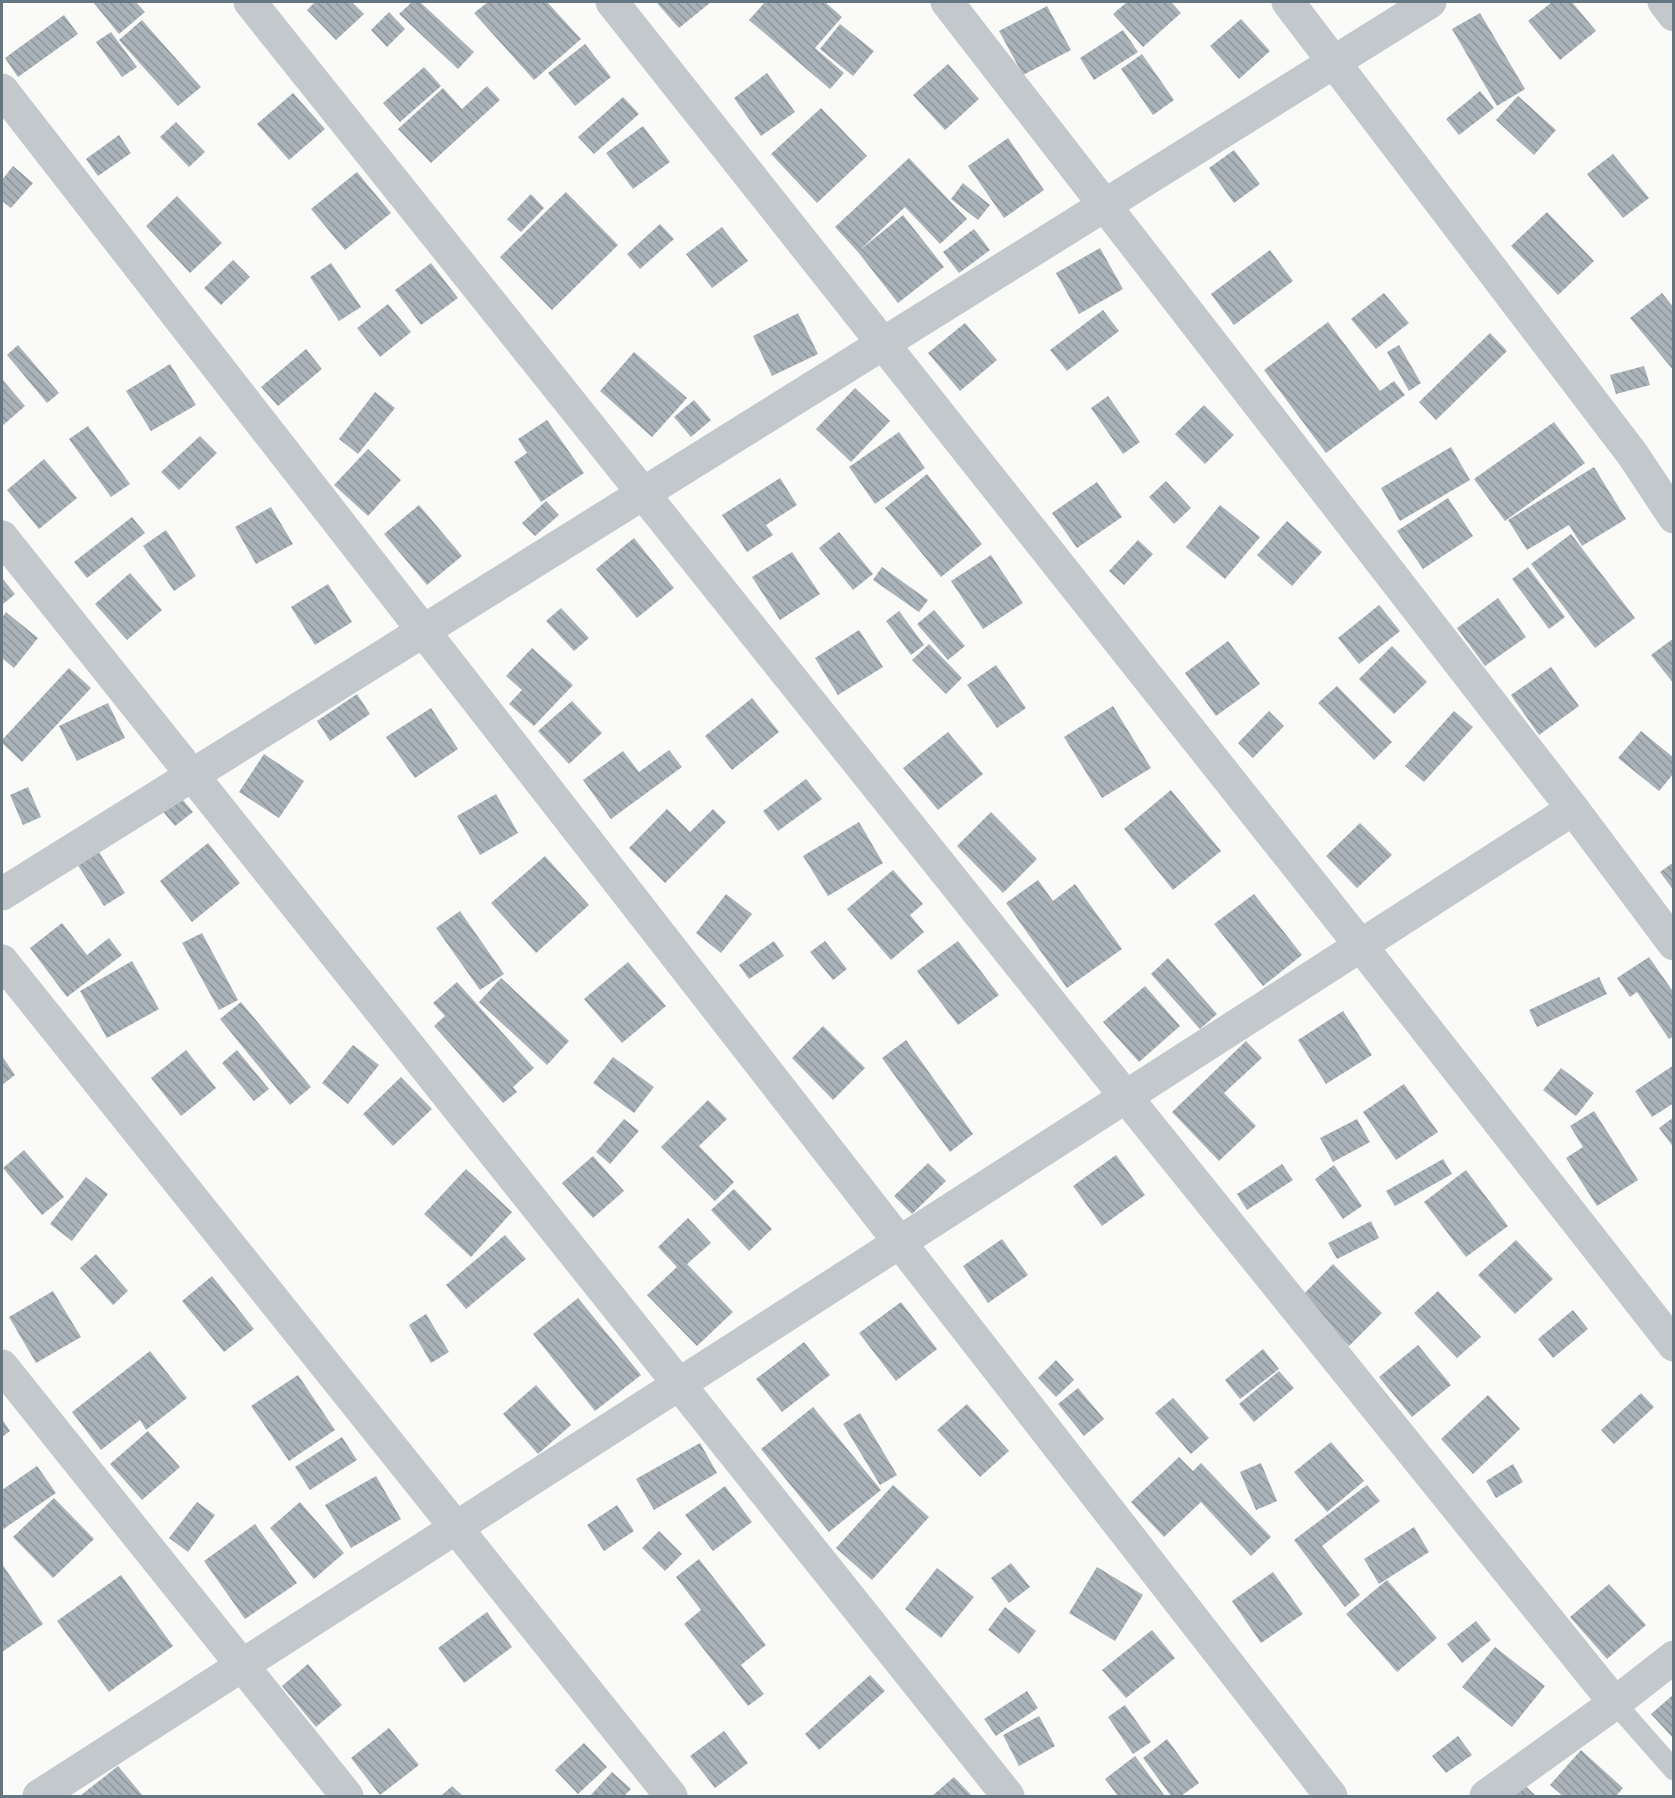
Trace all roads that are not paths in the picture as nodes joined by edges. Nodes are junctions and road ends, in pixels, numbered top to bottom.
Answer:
1 (250, 2) edge
2 (612, 2) edge
3 (946, 2) edge
4 (1288, 2) edge
5 (1430, 2) edge
6 (1664, 2) edge
7 (1674, 15) edge
8 (1334, 61) junction
9 (2, 90) edge
10 (1104, 205) junction
11 (882, 343) junction
12 (644, 493) junction
13 (1674, 517) edge
14 (2, 537) edge
15 (422, 631) junction
16 (191, 775) junction
17 (1574, 809) junction
18 (2, 894) edge
19 (1674, 944) edge
20 (1361, 946) junction
21 (2, 961) edge
22 (1126, 1097) junction
23 (899, 1243) junction
24 (1674, 1345) edge
25 (2, 1366) edge
26 (678, 1385) junction
27 (455, 1529) junction
28 (1674, 1657) edge
29 (243, 1666) junction
30 (1615, 1703) junction
31 (1674, 1770) edge
32 (39, 1797) edge
33 (347, 1797) edge
34 (671, 1797) edge
35 (1008, 1797) edge
36 (1331, 1797) edge
37 (1486, 1797) edge

1 - 12 street
2 - 11 street
3 - 10 street
4 - 8 street
5 - 8 street
6 - 7 street
8 - 10 street
8 - 13 street
9 - 15 street
10 - 11 street
10 - 17 street
11 - 12 street
11 - 20 street
12 - 15 street
12 - 22 street
14 - 16 street
15 - 16 street
15 - 23 street
16 - 18 street
16 - 26 street
17 - 19 street
17 - 20 street
20 - 22 street
20 - 24 street
21 - 27 street
22 - 23 street
22 - 30 street
23 - 26 street
23 - 36 street
25 - 29 street
26 - 27 street
26 - 35 street
27 - 29 street
27 - 34 street
28 - 30 street
29 - 32 street
29 - 33 street
30 - 31 lane
30 - 37 street

